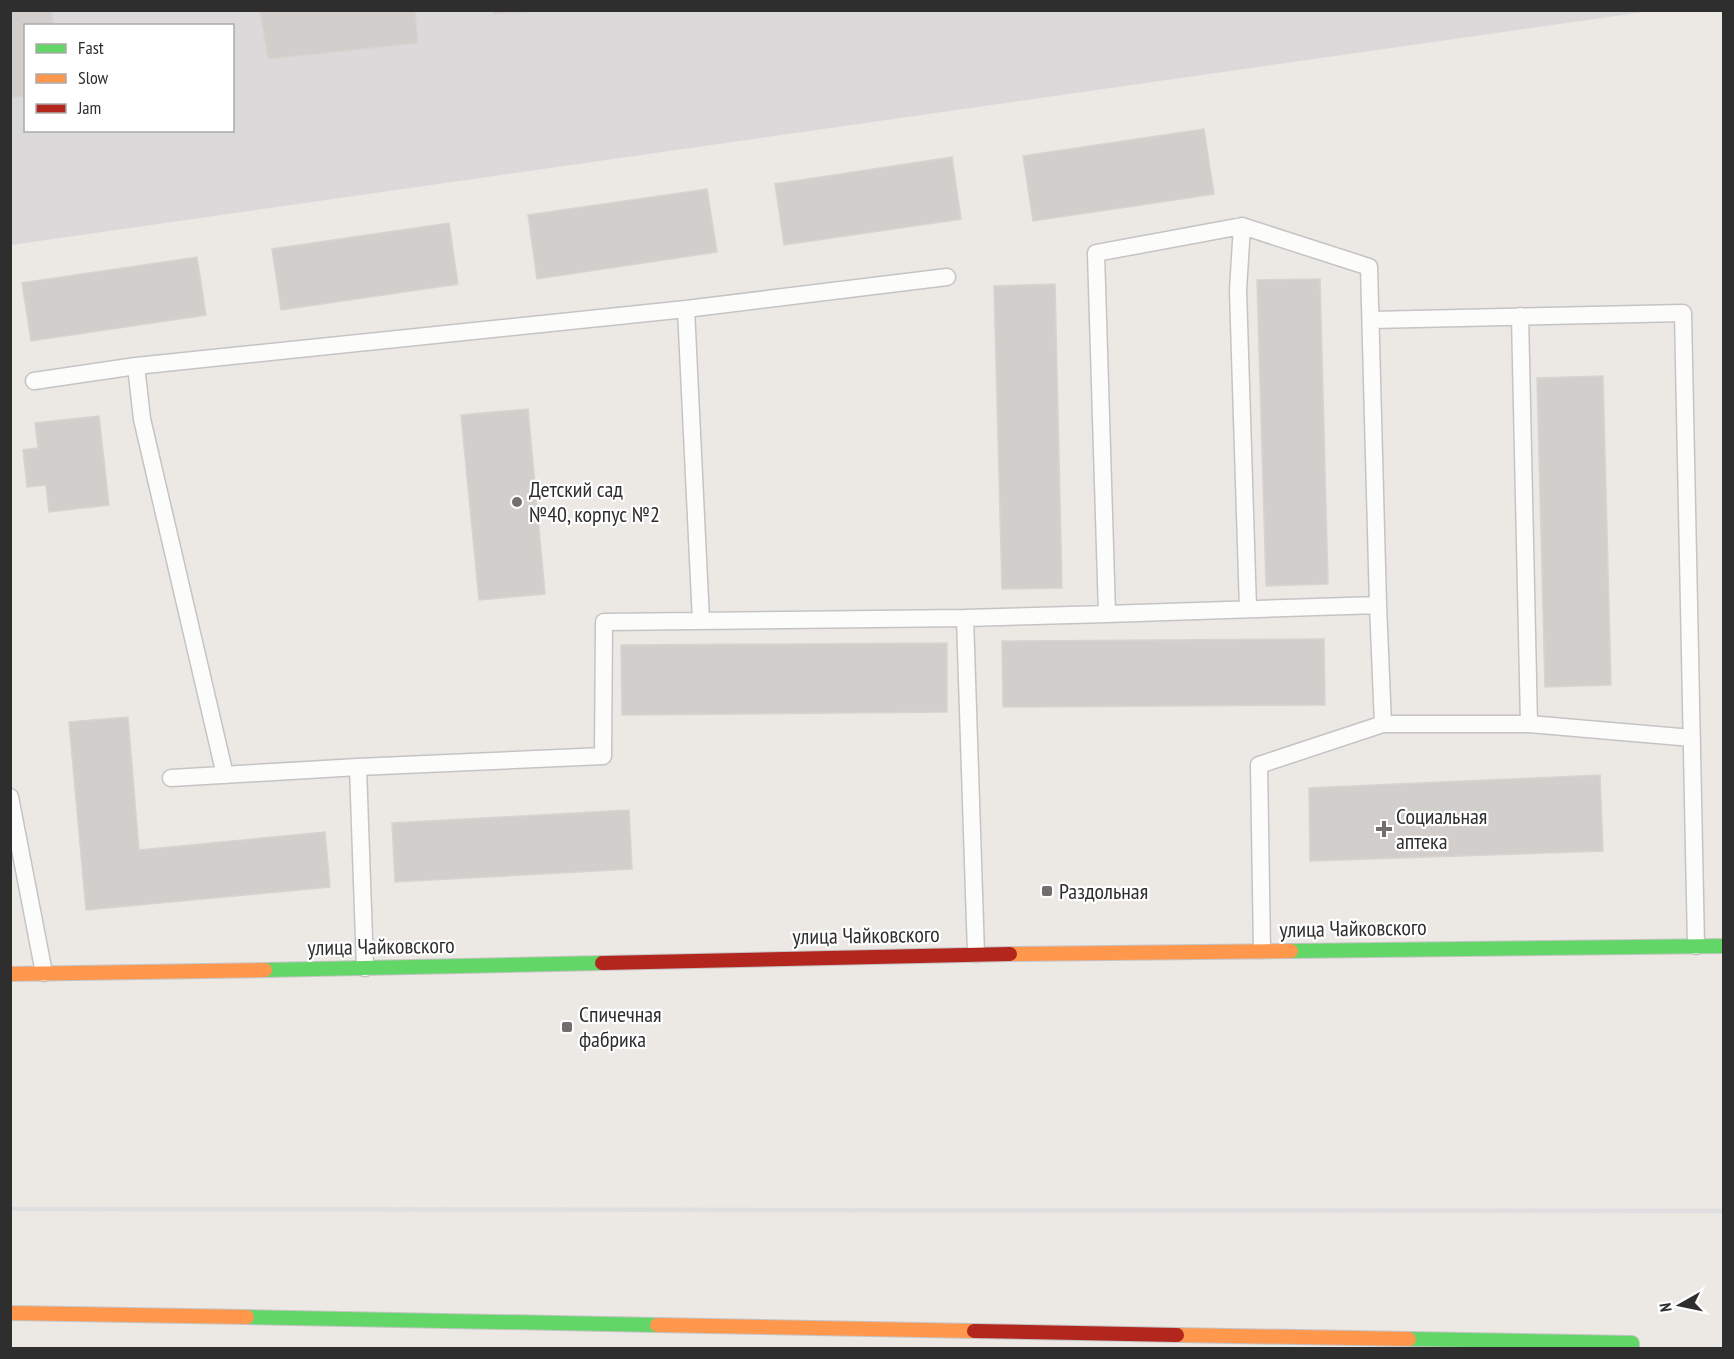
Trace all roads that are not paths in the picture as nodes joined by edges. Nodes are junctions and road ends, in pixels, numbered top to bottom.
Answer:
1 (1242, 226) junction
2 (947, 277) dead end
3 (686, 309) junction
4 (1520, 316) junction
5 (1372, 320) junction
6 (136, 366) junction
7 (34, 381) dead end
8 (1378, 605) junction
9 (1248, 609) junction
10 (1107, 614) junction
11 (965, 618) junction
12 (701, 621) junction
13 (1383, 724) junction
14 (1529, 724) junction
15 (1692, 738) junction
16 (358, 767) junction
17 (225, 775) junction
18 (171, 778) dead end
19 (10, 797) edge
20 (1696, 946) junction
21 (1724, 946) edge
22 (1262, 950) junction
23 (976, 954) junction
24 (365, 968) junction
25 (44, 973) junction
26 (10, 974) edge
27 (10, 1314) edge
28 (1168, 1342) edge
29 (1632, 1346) edge

1 - 5 lane
1 - 9 lane
1 - 10 lane
2 - 3 lane
3 - 6 lane
3 - 12 lane
4 - 5 lane
4 - 14 lane
4 - 15 lane
5 - 8 lane
6 - 7 lane
6 - 17 lane
8 - 9 lane
8 - 13 lane
9 - 10 lane
10 - 11 lane
11 - 12 lane
11 - 23 lane
12 - 16 lane
13 - 14 lane
13 - 22 lane
14 - 15 lane
15 - 20 lane
16 - 17 lane
16 - 24 lane
17 - 18 lane
19 - 25 lane
20 - 21 street, улица Чайковского
20 - 22 street, улица Чайковского
22 - 23 street, улица Чайковского
23 - 24 street, улица Чайковского
24 - 25 street, улица Чайковского
25 - 26 street, улица Чайковского
27 - 28 street
28 - 29 street

